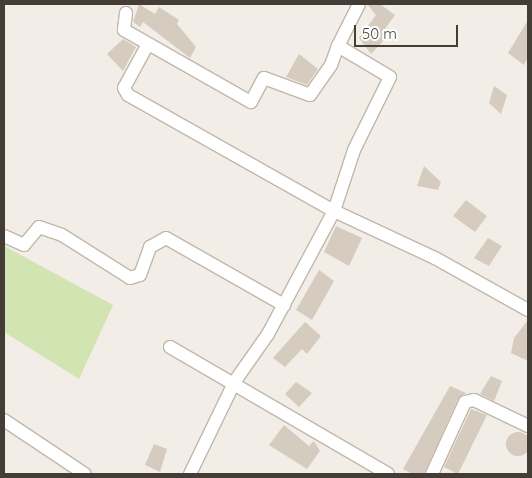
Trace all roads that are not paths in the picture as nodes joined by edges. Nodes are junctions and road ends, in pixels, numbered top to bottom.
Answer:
1 (359, 4) edge
2 (126, 13) dead end
3 (148, 44) junction
4 (338, 46) junction
5 (334, 211) junction
6 (4, 236) edge
7 (284, 306) junction
8 (528, 310) edge
9 (170, 347) dead end
10 (235, 381) junction
11 (4, 420) edge
12 (528, 426) edge
13 (84, 474) edge
14 (190, 474) edge
15 (388, 474) edge
16 (432, 474) edge

1 - 4 street
2 - 3 street
3 - 4 street
3 - 5 street
4 - 5 street
5 - 7 street
5 - 8 street
6 - 7 street
7 - 10 street
9 - 10 street
10 - 14 street
10 - 15 street
11 - 13 street
12 - 16 street

